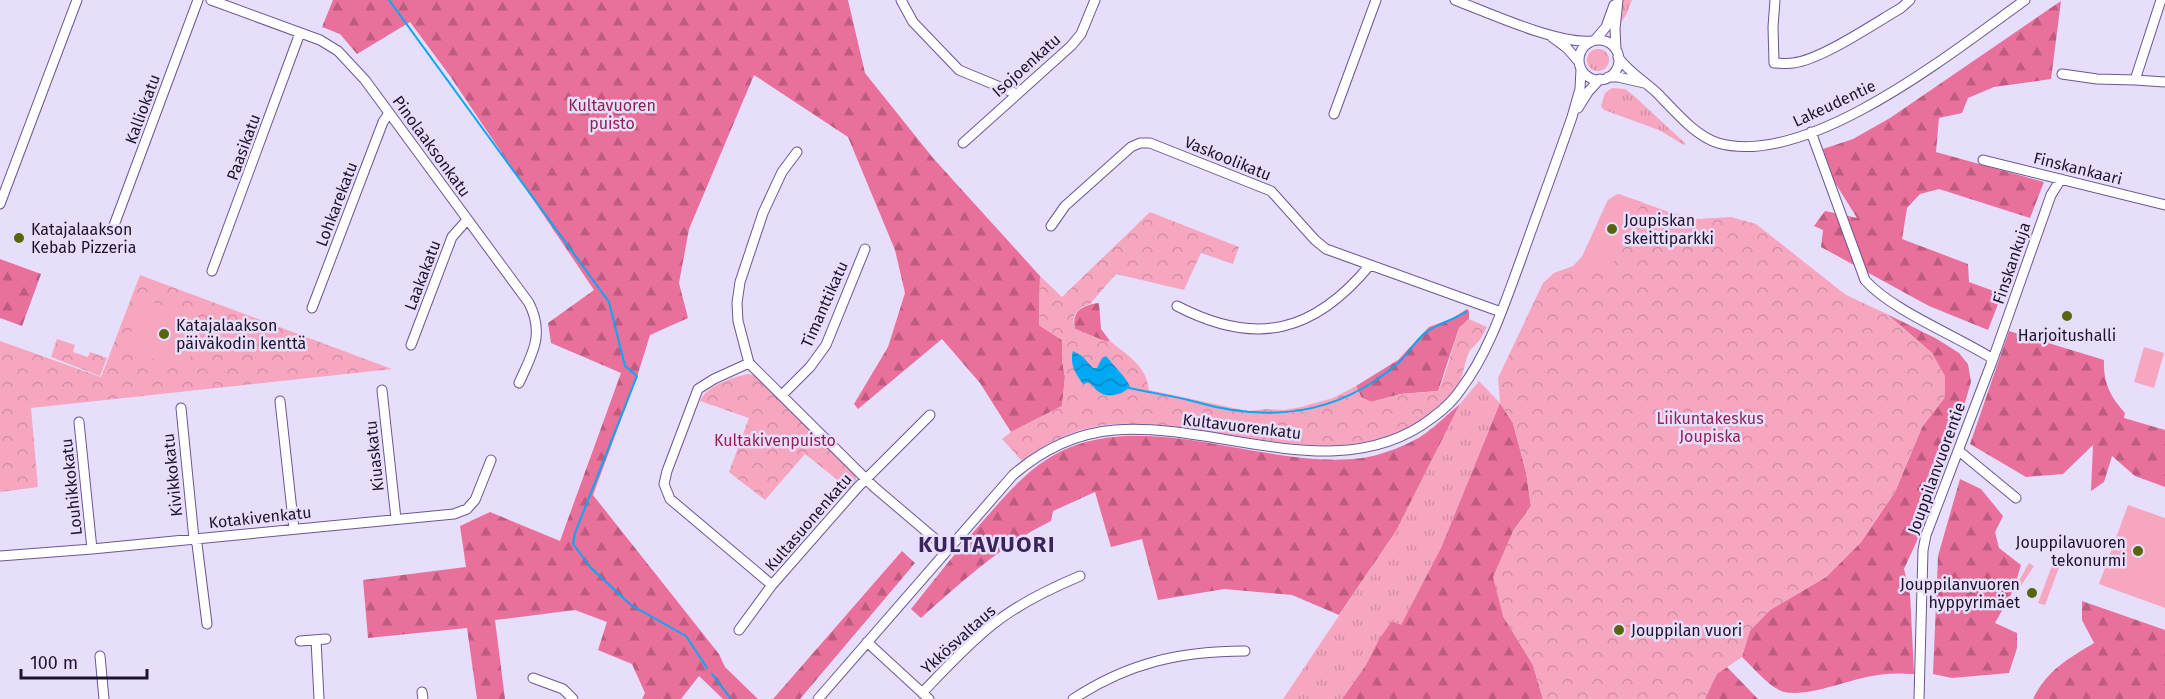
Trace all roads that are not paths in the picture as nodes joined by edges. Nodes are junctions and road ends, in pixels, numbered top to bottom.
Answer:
1 (77, 0) edge
2 (198, 0) edge
3 (211, 0) edge
4 (901, 0) edge
5 (1095, 0) edge
6 (1376, 0) edge
7 (1455, 0) edge
8 (1617, 0) edge
9 (1775, 0) edge
10 (1910, 0) edge
11 (2025, 0) edge
12 (2161, 0) edge
13 (300, 33) junction
14 (1547, 34) junction
15 (1593, 41) junction
16 (1617, 53) junction
17 (1580, 65) junction
18 (2062, 74) dead end
19 (1604, 78) junction
20 (2134, 80) junction
21 (2165, 82) edge
22 (1648, 84) junction
23 (1017, 94) junction
24 (389, 113) junction
25 (1334, 114) dead end
26 (1572, 117) junction
27 (1811, 132) junction
28 (963, 143) dead end
29 (797, 152) dead end
30 (1983, 160) dead end
31 (2061, 179) junction
32 (0, 204) edge
33 (2165, 205) edge
34 (467, 220) junction
35 (1051, 225) dead end
36 (113, 228) dead end
37 (865, 249) dead end
38 (1370, 265) junction
39 (212, 271) dead end
40 (1177, 306) dead end
41 (312, 308) dead end
42 (1501, 312) junction
43 (411, 345) dead end
44 (1993, 359) junction
45 (749, 363) junction
46 (519, 383) dead end
47 (382, 390) dead end
48 (782, 395) junction
49 (280, 401) dead end
50 (181, 408) dead end
51 (930, 415) dead end
52 (79, 422) dead end
53 (1959, 451) junction
54 (491, 460) dead end
55 (866, 479) junction
56 (2016, 498) dead end
57 (396, 519) junction
58 (294, 529) junction
59 (194, 539) junction
60 (92, 549) junction
61 (947, 549) junction
62 (0, 556) edge
63 (1080, 576) dead end
64 (772, 585) junction
65 (207, 624) dead end
66 (740, 630) dead end
67 (300, 641) dead end
68 (867, 642) junction
69 (1245, 651) dead end
70 (100, 656) dead end
71 (533, 678) dead end
72 (926, 696) edge
73 (104, 699) edge
74 (320, 699) edge
75 (573, 699) edge
76 (818, 699) edge
77 (1073, 699) edge
78 (1919, 699) edge

1 - 32 street
2 - 36 street, Kalliokatu
3 - 13 street, Pinolaaksonkatu
4 - 23 street
5 - 23 street, Isojoenkatu
6 - 25 street
7 - 14 street
8 - 15 street
8 - 16 street
9 - 10 street
11 - 27 street, Lakeudentie
12 - 20 street
13 - 24 street, Pinolaaksonkatu
13 - 39 street, Paasikatu
14 - 15 street
14 - 17 street
15 - 16 street
15 - 17 street
16 - 19 street
16 - 22 street, Lakeudentie
17 - 19 street
17 - 26 street, Kultavuorenkatu
18 - 20 street
19 - 22 street
19 - 26 street, Kultavuorenkatu
20 - 21 street
22 - 27 street, Lakeudentie
23 - 28 street, Isojoenkatu
24 - 34 street, Pinolaaksonkatu
24 - 41 street, Lohkarekatu
26 - 42 street, Kultavuorenkatu
27 - 44 street
29 - 45 street
30 - 31 street, Finskankaari
31 - 33 street, Finskankaari
31 - 44 street, Finskankuja
34 - 43 street, Laakakatu
34 - 46 street, Pinolaaksonkatu
35 - 38 street, Vaskoolikatu
37 - 48 street, Timanttikatu
38 - 40 street
38 - 42 street, Vaskoolikatu
42 - 61 street, Kultavuorenkatu
44 - 53 street, Jouppilanvuorentie
45 - 48 street
45 - 64 street, Kultasuonenkatu
47 - 57 street, Kiuaskatu
48 - 55 street
49 - 58 street
50 - 59 street, Kivikkokatu
51 - 55 street, Kultasuonenkatu
52 - 60 street, Louhikkokatu
53 - 56 street
53 - 78 street, Jouppilanvuorentie
54 - 57 street, Kotakivenkatu
55 - 61 street
55 - 64 street, Kultasuonenkatu
57 - 58 street, Kotakivenkatu
58 - 59 street, Kotakivenkatu
59 - 60 street, Kotakivenkatu
59 - 65 street, Kivikkokatu
60 - 62 street, Kotakivenkatu
61 - 68 street, Kultavuorenkatu
63 - 72 street, Ykkösvaltaus
64 - 66 street, Kultasuonenkatu
67 - 74 street
68 - 72 street
68 - 76 street, Kultavuorenkatu
69 - 77 street
70 - 73 street
71 - 75 street

